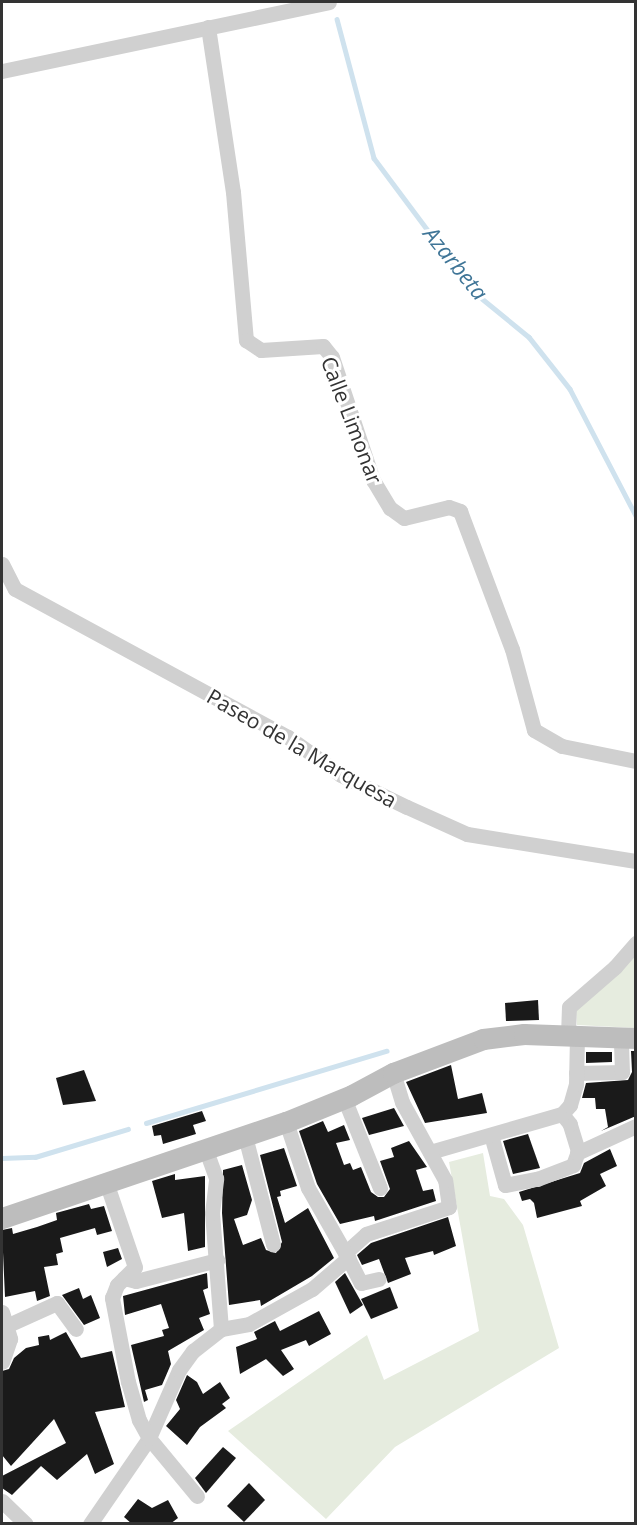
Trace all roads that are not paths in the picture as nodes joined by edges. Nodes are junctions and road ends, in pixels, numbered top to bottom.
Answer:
1 (328, 2) edge
2 (208, 27) junction
3 (2, 71) edge
4 (2, 564) edge
5 (636, 761) edge
6 (636, 861) edge
7 (636, 943) edge
8 (573, 1035) junction
9 (628, 1038) edge
10 (393, 1073) junction
11 (576, 1073) junction
12 (344, 1098) junction
13 (562, 1114) junction
14 (286, 1122) junction
15 (636, 1126) edge
16 (491, 1135) junction
17 (245, 1136) junction
18 (206, 1150) junction
19 (430, 1152) junction
20 (577, 1153) junction
21 (106, 1182) junction
22 (380, 1188) dead end
23 (2, 1218) edge
24 (273, 1244) dead end
25 (347, 1255) junction
26 (218, 1260) junction
27 (124, 1278) junction
28 (379, 1279) dead end
29 (4, 1319) edge
30 (76, 1329) dead end
31 (221, 1329) junction
32 (2, 1362) edge
33 (149, 1438) junction
34 (197, 1496) dead end
35 (2, 1501) edge
36 (97, 1520) edge
37 (26, 1524) edge

1 - 2 street
2 - 3 street
2 - 5 street, Calle Limonar
4 - 6 street, Paseo de la Marquesa
7 - 8 street
8 - 9 main road
8 - 10 main road
8 - 11 street
9 - 11 street
10 - 12 main road
10 - 19 street
11 - 13 street
12 - 14 main road
12 - 22 street
13 - 16 street
13 - 20 street
14 - 17 main road
14 - 25 street
15 - 20 street
16 - 19 street
16 - 20 street
17 - 18 main road
17 - 24 street
18 - 21 main road
18 - 26 street
19 - 25 street
21 - 23 main road
21 - 27 street
25 - 28 street
25 - 31 street
26 - 27 street
26 - 31 street
27 - 33 street
29 - 30 street
29 - 32 street
31 - 33 street
33 - 34 street
33 - 36 street
35 - 37 street

